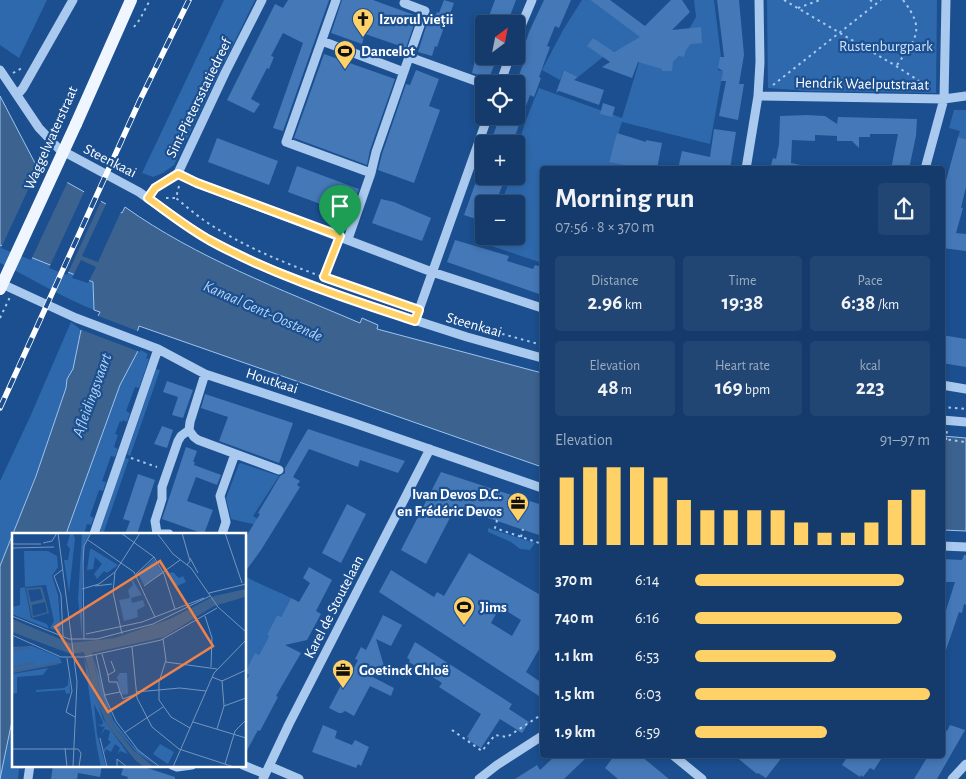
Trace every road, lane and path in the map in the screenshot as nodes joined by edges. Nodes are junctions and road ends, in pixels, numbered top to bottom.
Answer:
1 (73, 0) edge
2 (131, 0) edge
3 (262, 0) edge
4 (336, 0) edge
5 (532, 0) edge
6 (759, 0) edge
7 (784, 0) edge
8 (820, 0) edge
9 (870, 0) edge
10 (881, 0) edge
11 (903, 0) edge
12 (946, 0) edge
13 (404, 3) dead end
14 (875, 4) junction
15 (798, 8) junction
16 (525, 17) edge
17 (838, 33) junction
18 (322, 42) junction
19 (409, 57) junction
20 (896, 66) junction
21 (0, 70) edge
22 (404, 72) junction
23 (475, 81) edge
24 (18, 94) junction
25 (758, 96) junction
26 (966, 96) edge
27 (944, 99) junction
28 (485, 125) edge
29 (746, 166) edge
30 (927, 166) edge
31 (372, 173) junction
32 (178, 174) junction
33 (148, 198) junction
34 (344, 238) junction
35 (432, 272) junction
36 (324, 277) junction
37 (0, 283) edge
38 (0, 289) edge
39 (392, 301) dead end
40 (540, 307) edge
41 (444, 318) dead end
42 (415, 321) junction
43 (540, 344) edge
44 (158, 350) junction
45 (540, 357) edge
46 (205, 374) junction
47 (945, 386) edge
48 (966, 389) edge
49 (945, 407) edge
50 (966, 409) edge
51 (945, 420) edge
52 (966, 422) edge
53 (189, 430) junction
54 (945, 438) edge
55 (966, 442) edge
56 (430, 449) junction
57 (122, 454) junction
58 (235, 454) junction
59 (168, 470) junction
60 (279, 470) dead end
61 (540, 487) edge
62 (497, 520) dead end
63 (523, 529) dead end
64 (94, 533) edge
65 (156, 533) edge
66 (222, 533) edge
67 (521, 537) junction
68 (540, 543) edge
69 (945, 546) edge
70 (966, 547) edge
71 (540, 715) edge
72 (452, 730) dead end
73 (540, 737) edge
74 (676, 758) edge
75 (966, 764) edge
76 (30, 766) edge
77 (246, 766) edge
78 (266, 773) edge
79 (28, 779) edge
80 (299, 779) edge
81 (479, 779) edge
82 (702, 779) edge
83 (952, 779) edge

1 - 24 street
2 - 38 main road, Waggelwaterstraat, bridge
3 - 32 street, Sint-Pietersstatiedreef
4 - 18 street
5 - 16 street
6 - 25 street
7 - 15 path
8 - 15 path
9 - 14 path
10 - 14 path
11 - 20 path
12 - 27 street
13 - 19 street
14 - 17 path
15 - 17 path
17 - 20 path
17 - 25 path
18 - 22 street
18 - 31 street
19 - 22 street
19 - 23 street
20 - 27 path
21 - 24 street, Steenkaai
22 - 31 street
24 - 33 street, Steenkaai
25 - 27 street, Hendrik Waelputstraat
25 - 29 street
26 - 27 street, Hendrik Waelputstraat
27 - 30 street
28 - 35 street
31 - 34 street
32 - 33 street, Sint-Pietersstatiedreef
32 - 34 street
32 - 36 path
33 - 42 street, Steenkaai
34 - 35 street
34 - 36 path
35 - 40 street
35 - 42 street
36 - 39 path
37 - 44 street, Houtkaai
41 - 43 path
42 - 45 street, Steenkaai
44 - 46 street, Houtkaai
44 - 57 street
46 - 53 street
46 - 56 street, Houtkaai
47 - 48 street
49 - 50 path
51 - 52 street
53 - 58 street
53 - 59 street
54 - 55 path
56 - 61 street, Houtkaai
56 - 78 street, Karel de Stoutelaan
57 - 59 path
57 - 64 street
58 - 60 street
58 - 66 street
59 - 65 street
62 - 67 path
63 - 67 path
67 - 68 path
69 - 70 street
71 - 72 path
73 - 81 street
74 - 82 street
75 - 83 street
76 - 79 street
77 - 78 street
78 - 80 street

